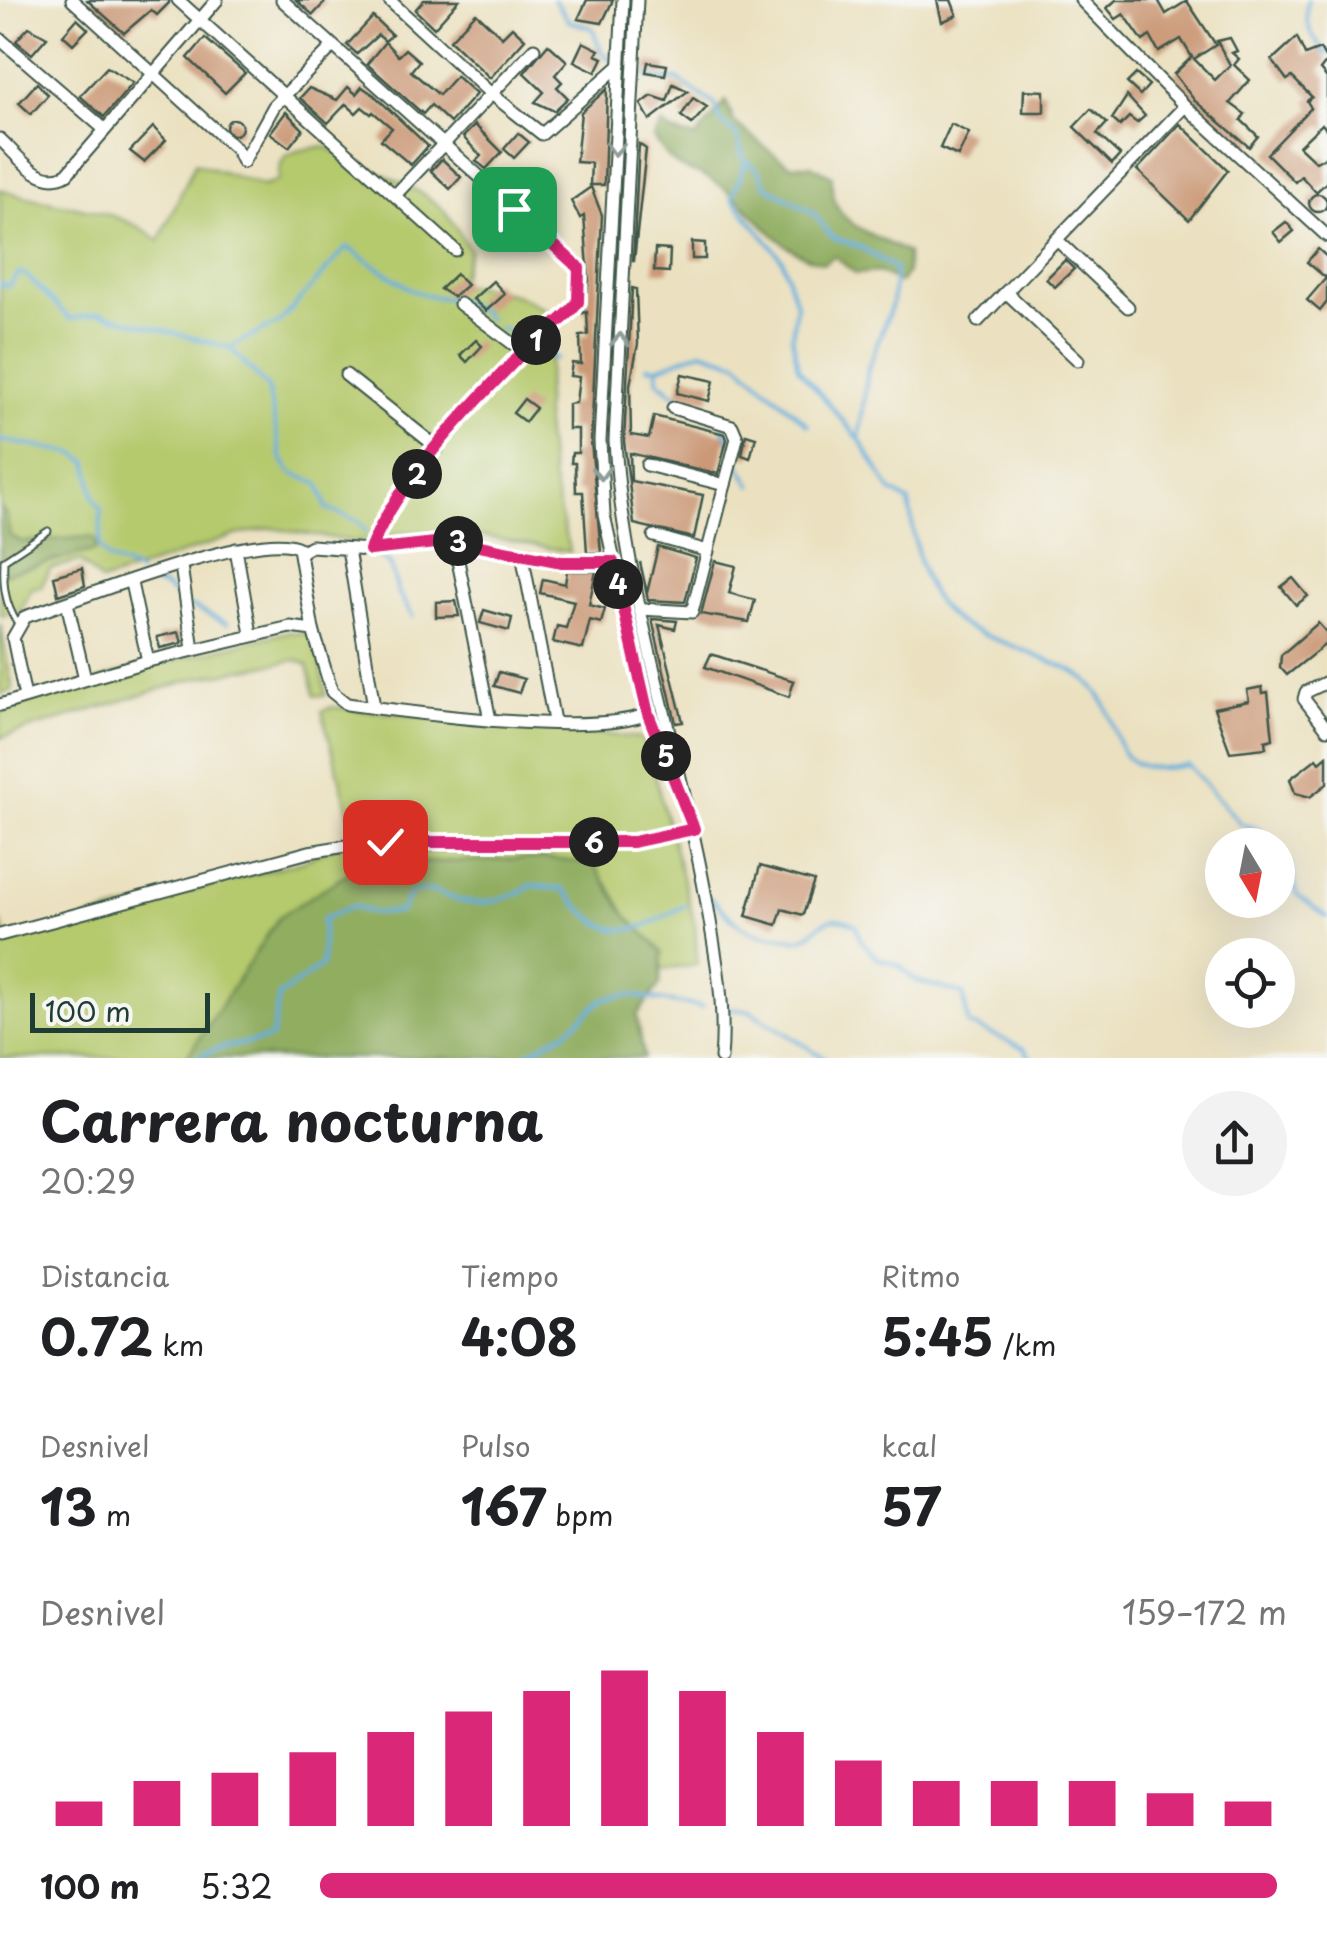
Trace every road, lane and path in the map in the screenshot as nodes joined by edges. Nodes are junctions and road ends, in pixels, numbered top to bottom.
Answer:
1 (72, 0) edge
2 (178, 0) edge
3 (218, 0) edge
4 (282, 0) edge
5 (390, 0) edge
6 (623, 0) edge
7 (637, 0) edge
8 (1081, 0) edge
9 (198, 18) junction
10 (0, 39) edge
11 (332, 47) junction
12 (534, 50) dead end
13 (620, 65) junction
14 (152, 72) junction
15 (490, 92) junction
16 (286, 97) junction
17 (1185, 106) junction
18 (103, 128) junction
19 (0, 139) edge
20 (445, 141) junction
21 (397, 193) junction
22 (1324, 228) edge
23 (1057, 240) junction
24 (455, 250) dead end
25 (1006, 292) junction
26 (460, 304) dead end
27 (1128, 307) dead end
28 (978, 321) dead end
29 (524, 352) junction
30 (1078, 360) dead end
31 (346, 375) dead end
32 (672, 408) dead end
33 (438, 448) junction
34 (648, 465) dead end
35 (725, 485) junction
36 (48, 531) dead end
37 (654, 536) dead end
38 (454, 541) junction
39 (236, 548) junction
40 (348, 549) junction
41 (370, 550) junction
42 (302, 551) junction
43 (708, 551) junction
44 (522, 554) junction
45 (613, 562) junction
46 (180, 566) junction
47 (131, 583) junction
48 (67, 602) junction
49 (640, 609) junction
50 (18, 624) junction
51 (313, 630) junction
52 (251, 634) junction
53 (193, 649) junction
54 (148, 661) junction
55 (85, 679) junction
56 (1327, 682) edge
57 (25, 696) junction
58 (0, 705) edge
59 (374, 708) junction
60 (648, 714) junction
61 (490, 720) junction
62 (554, 721) junction
63 (1327, 729) edge
64 (690, 814) junction
65 (694, 829) junction
66 (0, 935) edge
67 (721, 1058) edge

1 - 14 street
2 - 9 street
3 - 9 street
4 - 11 street
5 - 15 street
6 - 13 street
49 -> 7 street
8 - 17 street
9 - 14 street
9 - 16 street
10 - 18 street
11 - 16 street
11 - 20 street
12 - 15 street
13 - 15 street
13 -> 45 street
14 - 16 street
14 - 18 street
15 - 20 street
16 - 21 street
17 - 22 street
17 - 23 street
18 - 19 street
20 - 21 street
20 - 29 street
21 - 24 street
23 - 25 street
23 - 27 street
25 - 28 street
25 - 30 street
26 - 29 street
29 - 33 street
31 - 33 street
32 - 35 street
33 - 41 street
34 - 35 street
35 - 43 street
36 - 50 lane
37 - 43 street
38 - 41 street
38 - 44 street
38 - 61 street
39 - 42 street
39 - 46 street
39 - 52 street
40 - 41 street
40 - 42 street
40 - 59 street
42 - 51 street
43 - 49 street
44 - 45 street
44 - 62 street
45 - 60 street
46 - 47 street
46 - 53 street
47 - 48 street
47 - 54 street
48 - 50 street
48 - 55 street
49 - 64 street
50 - 57 street
51 - 52 street
51 - 59 street
52 - 53 street
53 - 54 street
54 - 55 street
55 - 57 street
56 - 63 street
57 - 58 street
59 - 61 street
60 - 62 street
60 - 64 street
61 - 62 street
64 - 65 street
65 - 66 street
65 - 67 street

